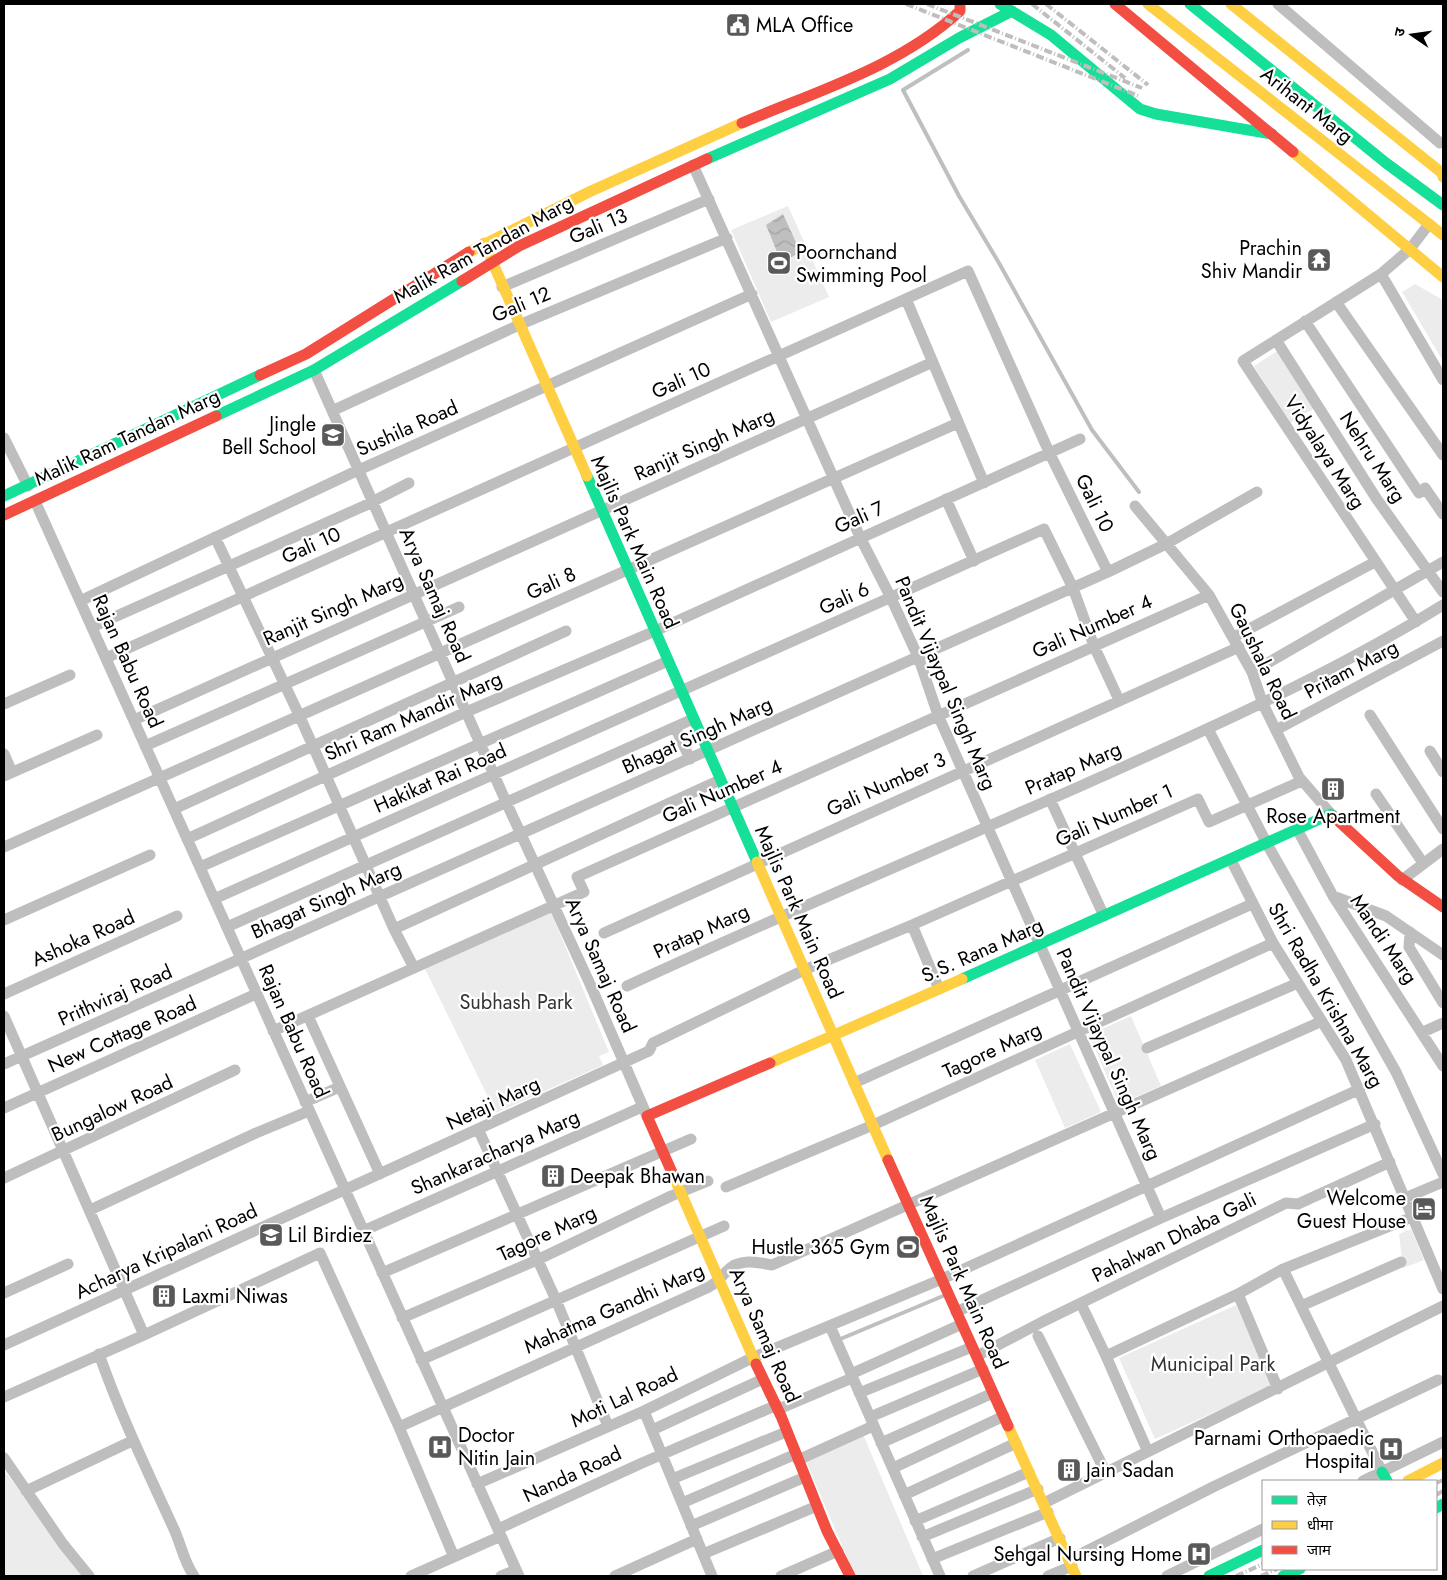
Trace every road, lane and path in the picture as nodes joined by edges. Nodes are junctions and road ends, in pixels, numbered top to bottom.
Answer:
1 (960, 4) edge
2 (1000, 4) edge
3 (1115, 4) edge
4 (1148, 4) edge
5 (1190, 4) edge
6 (1231, 4) edge
7 (1278, 4) edge
8 (1012, 11) junction
9 (949, 23) junction
10 (960, 38) junction
11 (1274, 134) junction
12 (1442, 143) edge
13 (685, 148) junction
14 (693, 165) junction
15 (1443, 176) edge
16 (709, 199) junction
17 (1443, 205) edge
18 (544, 214) junction
19 (1429, 224) junction
20 (551, 231) junction
21 (1443, 235) edge
22 (727, 238) junction
23 (484, 243) junction
24 (1410, 249) junction
25 (491, 262) junction
26 (1380, 274) junction
27 (1443, 277) edge
28 (502, 287) junction
29 (752, 294) junction
30 (906, 299) junction
31 (1336, 302) junction
32 (1306, 321) junction
33 (519, 324) junction
34 (1276, 340) junction
35 (306, 354) junction
36 (780, 357) junction
37 (933, 362) junction
38 (314, 370) junction
39 (1443, 380) edge
40 (546, 387) junction
41 (334, 410) junction
42 (808, 419) junction
43 (958, 423) junction
44 (4, 438) edge
45 (1080, 439) dead end
46 (573, 448) junction
47 (1049, 452) junction
48 (1443, 455) edge
49 (359, 470) junction
50 (834, 478) junction
51 (984, 482) junction
52 (409, 483) dead end
53 (28, 486) junction
54 (1257, 492) dead end
55 (4, 496) edge
56 (946, 499) junction
57 (36, 501) junction
58 (372, 502) junction
59 (1135, 506) dead end
60 (601, 511) junction
61 (1443, 514) edge
62 (4, 515) edge
63 (387, 532) junction
64 (215, 537) junction
65 (860, 537) junction
66 (1166, 544) junction
67 (974, 561) junction
68 (1375, 562) junction
69 (1443, 562) edge
70 (229, 566) junction
71 (627, 570) junction
72 (1108, 572) junction
73 (1428, 572) junction
74 (1073, 588) junction
75 (414, 592) junction
76 (1394, 592) junction
77 (1443, 592) edge
78 (1209, 595) junction
79 (243, 596) junction
80 (891, 598) junction
81 (80, 601) junction
82 (1443, 605) edge
83 (460, 607) dead end
84 (427, 622) junction
85 (1416, 622) junction
86 (92, 627) junction
87 (566, 631) dead end
88 (655, 631) junction
89 (1236, 642) junction
90 (1443, 642) edge
91 (1094, 646) junction
92 (441, 653) junction
93 (271, 657) junction
94 (106, 658) junction
95 (918, 659) junction
96 (668, 660) junction
97 (1252, 672) junction
98 (70, 674) dead end
99 (453, 681) junction
100 (284, 684) junction
101 (681, 690) junction
102 (1119, 700) junction
103 (4, 704) edge
104 (1263, 704) junction
105 (466, 712) junction
106 (938, 716) junction
107 (1370, 716) dead end
108 (300, 717) junction
109 (693, 719) junction
110 (134, 720) junction
111 (675, 727) junction
112 (1208, 729) junction
113 (1276, 730) junction
114 (97, 735) dead end
115 (481, 744) junction
116 (313, 745) junction
117 (145, 746) junction
118 (1430, 751) dead end
119 (708, 752) junction
120 (4, 754) edge
121 (690, 759) junction
122 (962, 771) junction
123 (1443, 772) edge
124 (8, 774) edge
125 (494, 774) junction
126 (327, 775) junction
127 (160, 778) junction
128 (720, 780) junction
129 (1302, 781) junction
130 (1376, 794) dead end
131 (1050, 799) junction
132 (507, 804) junction
133 (340, 805) junction
134 (1248, 806) junction
135 (732, 807) junction
136 (174, 809) junction
137 (1331, 814) junction
138 (987, 826) junction
139 (1297, 829) junction
140 (1443, 829) edge
141 (520, 833) junction
142 (355, 837) junction
143 (187, 839) junction
144 (1267, 844) junction
145 (4, 847) edge
146 (1443, 848) edge
147 (1074, 854) junction
148 (150, 855) dead end
149 (1231, 860) junction
150 (756, 862) junction
151 (1423, 863) junction
152 (534, 864) junction
153 (367, 865) junction
154 (200, 866) junction
155 (1402, 880) junction
156 (1011, 881) junction
157 (1333, 896) junction
158 (381, 897) junction
159 (214, 900) junction
160 (1252, 904) junction
161 (554, 905) junction
162 (1443, 907) edge
163 (780, 915) junction
164 (177, 916) dead end
165 (1104, 916) junction
166 (4, 920) edge
167 (912, 925) junction
168 (227, 927) junction
169 (394, 929) junction
170 (1410, 932) junction
171 (604, 933) dead end
172 (1273, 943) junction
173 (1041, 944) junction
174 (1443, 955) edge
175 (241, 959) junction
176 (414, 968) junction
177 (804, 970) junction
178 (1298, 983) junction
179 (627, 986) dead end
180 (1060, 988) junction
181 (939, 989) junction
182 (4, 994) edge
183 (256, 994) junction
184 (1443, 1003) edge
185 (4, 1016) edge
186 (308, 1016) junction
187 (1320, 1022) junction
188 (1443, 1023) edge
189 (273, 1031) junction
190 (1078, 1031) junction
191 (1423, 1032) junction
192 (833, 1035) junction
193 (1146, 1048) dead end
194 (21, 1057) junction
195 (623, 1062) junction
196 (4, 1064) edge
197 (1443, 1066) edge
198 (236, 1070) dead end
199 (854, 1083) junction
200 (335, 1089) dead end
201 (1360, 1090) junction
202 (37, 1093) junction
203 (307, 1107) junction
204 (4, 1108) edge
205 (644, 1112) junction
206 (1115, 1113) junction
207 (1375, 1124) junction
208 (873, 1125) junction
209 (479, 1131) junction
210 (691, 1139) dead end
211 (664, 1150) junction
212 (64, 1152) junction
213 (1390, 1162) junction
214 (497, 1172) junction
215 (380, 1174) junction
216 (1443, 1174) edge
217 (4, 1178) edge
218 (708, 1181) dead end
219 (1443, 1182) edge
220 (1146, 1184) junction
221 (726, 1187) dead end
222 (344, 1190) junction
223 (681, 1191) junction
224 (1405, 1198) junction
225 (908, 1205) junction
226 (90, 1210) junction
227 (517, 1214) junction
228 (1161, 1218) junction
229 (1405, 1220) dead end
230 (724, 1226) dead end
231 (363, 1231) junction
232 (701, 1235) junction
233 (537, 1260) junction
234 (1401, 1262) dead end
235 (68, 1264) dead end
236 (1283, 1269) junction
237 (382, 1273) junction
238 (942, 1279) junction
239 (720, 1281) junction
240 (1443, 1289) edge
241 (124, 1291) junction
242 (4, 1293) edge
243 (1238, 1294) junction
244 (556, 1300) junction
245 (1301, 1306) junction
246 (1443, 1306) edge
247 (1084, 1310) dead end
248 (956, 1312) junction
249 (402, 1318) junction
250 (962, 1324) junction
251 (830, 1326) junction
252 (144, 1335) junction
253 (1038, 1336) dead end
254 (4, 1346) edge
255 (574, 1348) junction
256 (974, 1351) junction
257 (99, 1354) junction
258 (1106, 1356) junction
259 (754, 1357) junction
260 (421, 1360) junction
261 (1329, 1364) junction
262 (983, 1369) junction
263 (851, 1376) junction
264 (763, 1379) junction
265 (1438, 1380) dead end
266 (1278, 1389) junction
267 (859, 1393) junction
268 (993, 1393) junction
269 (4, 1397) edge
270 (442, 1407) junction
271 (778, 1407) junction
272 (644, 1411) junction
273 (1004, 1416) junction
274 (1355, 1419) junction
275 (871, 1421) junction
276 (608, 1426) junction
277 (399, 1427) junction
278 (652, 1430) junction
279 (786, 1432) junction
280 (132, 1441) junction
281 (1443, 1442) edge
282 (881, 1443) junction
283 (1016, 1443) junction
284 (1148, 1452) junction
285 (662, 1455) junction
286 (797, 1457) junction
287 (4, 1458) edge
288 (1443, 1463) edge
289 (893, 1468) junction
290 (1029, 1472) junction
291 (1106, 1473) junction
292 (805, 1477) junction
293 (1384, 1477) edge
294 (672, 1479) junction
295 (1368, 1480) edge
296 (1410, 1480) edge
297 (477, 1484) junction
298 (1038, 1489) junction
299 (26, 1491) junction
300 (904, 1495) junction
301 (682, 1503) junction
302 (817, 1506) junction
303 (1046, 1508) junction
304 (915, 1521) junction
305 (691, 1526) junction
306 (1262, 1530) edge
307 (499, 1533) junction
308 (922, 1537) junction
309 (1060, 1538) junction
310 (697, 1539) junction
311 (1262, 1550) edge
312 (838, 1551) junction
313 (703, 1554) junction
314 (454, 1557) junction
315 (932, 1559) junction
316 (1072, 1567) edge
317 (1298, 1570) edge
318 (518, 1573) edge
319 (90, 1576) edge
320 (194, 1576) edge
321 (411, 1576) edge
322 (501, 1576) edge
323 (615, 1576) edge
324 (712, 1576) edge
325 (781, 1576) edge
326 (848, 1576) edge
327 (940, 1576) edge
328 (973, 1576) edge
329 (1048, 1576) edge
330 (1167, 1576) edge
331 (1209, 1576) edge
332 (1284, 1576) edge

1 - 9 street, Malik Ram Tandan Marg
2 - 8 street
3 - 11 street
4 - 19 street, Arihant Marg
5 - 17 street, Arihant Marg
6 - 15 street
7 - 12 street
8 - 10 street, Malik Ram Tandan Marg
8 - 11 street
9 - 10 street
9 - 13 street, Malik Ram Tandan Marg
10 - 14 street, Malik Ram Tandan Marg
11 - 24 street
13 - 14 street
13 - 18 street, Malik Ram Tandan Marg
14 - 16 street, Pandit Vijaypal Singh Marg
14 - 20 street, Malik Ram Tandan Marg
16 - 22 street, Pandit Vijaypal Singh Marg
16 - 28 street, Gali 13
18 - 20 street
18 - 23 street, Malik Ram Tandan Marg
19 - 21 street, Arihant Marg
19 - 24 street
20 - 25 street, Malik Ram Tandan Marg
22 - 29 street, Pandit Vijaypal Singh Marg
22 - 33 street, Gali 12
23 - 25 street, Majlis Park Main Road
23 - 35 street, Malik Ram Tandan Marg
24 - 26 street
24 - 27 street
25 - 28 street, Majlis Park Main Road
25 - 38 street, Malik Ram Tandan Marg
26 - 31 street
26 - 39 street
28 - 33 street, Majlis Park Main Road
29 - 36 street, Pandit Vijaypal Singh Marg
29 - 40 street, Sushila Road
30 - 36 street, Gali 10
30 - 37 street
30 - 47 street, Gali 10
31 - 32 street
31 - 48 street
32 - 34 street
32 - 61 street
33 - 40 street, Majlis Park Main Road
33 - 41 street, Gali 12
34 - 68 street, Vidyalaya Marg
34 - 73 street, Nehru Marg
35 - 38 street
35 - 53 street, Malik Ram Tandan Marg
36 - 42 street, Pandit Vijaypal Singh Marg
36 - 46 street, Gali 10
37 - 42 street, Ranjit Singh Marg
37 - 43 street
38 - 41 street, Arya Samaj Road
38 - 57 street, Malik Ram Tandan Marg
40 - 46 street, Majlis Park Main Road
40 - 49 street, Sushila Road
41 - 49 street, Arya Samaj Road
42 - 50 street, Pandit Vijaypal Singh Marg
42 - 60 street, Ranjit Singh Marg
43 - 50 street, Gali 8
43 - 51 street
44 - 53 street
45 - 47 street, Gali 7
46 - 60 street, Majlis Park Main Road
46 - 63 street, Gali 10
47 - 51 street, Gali 7
47 - 72 street, Gali 10
49 - 58 street, Arya Samaj Road
49 - 64 street, Sushila Road
50 - 65 street, Pandit Vijaypal Singh Marg
50 - 71 street, Gali 8
51 - 56 street, Gali 7
52 - 58 street
53 - 55 street, Malik Ram Tandan Marg
53 - 57 street
54 - 66 street, Bhagat Singh Marg
56 - 65 street, Gali 7
56 - 67 street
57 - 62 street, Malik Ram Tandan Marg
57 - 81 street, Rajan Babu Road
58 - 63 street, Arya Samaj Road
58 - 70 street
59 - 66 street, Gaushala Road
60 - 71 street, Majlis Park Main Road
60 - 75 street, Ranjit Singh Marg
63 - 75 street, Arya Samaj Road
63 - 79 street, Gali 10
64 - 70 street
64 - 81 street, Sushila Road
65 - 80 street, Pandit Vijaypal Singh Marg
65 - 88 street, Gali 7
66 - 72 street, Bhagat Singh Marg
66 - 78 street, Gaushala Road
67 - 74 street, Gali 6
67 - 80 street, Gali 6
68 - 76 street, Vidyalaya Marg
68 - 89 street, Gali Number 3
69 - 73 street
70 - 79 street
70 - 86 street
71 - 88 street, Majlis Park Main Road
71 - 92 street, Gali 8
72 - 74 street, Bhagat Singh Marg
73 - 76 street
73 - 77 street, Nehru Marg
74 - 91 street
74 - 95 street, Bhagat Singh Marg
75 - 84 street, Arya Samaj Road
75 - 93 street, Ranjit Singh Marg
76 - 85 street, Vidyalaya Marg
76 - 97 street
78 - 89 street, Gaushala Road
78 - 91 street, Gali Number 4
79 - 93 street
79 - 94 street, Gali 10
80 - 95 street, Pandit Vijaypal Singh Marg
80 - 101 street, Gali 6
81 - 86 street, Rajan Babu Road
82 - 85 street, Pratap Marg
83 - 84 street
84 - 92 street, Arya Samaj Road
84 - 100 street
85 - 104 street, Pratap Marg
86 - 94 street, Rajan Babu Road
87 - 99 street
88 - 96 street, Majlis Park Main Road
88 - 105 street, Shri Ram Mandir Marg
89 - 97 street, Gaushala Road
89 - 102 street, Gali Number 3
90 - 113 street, Pritam Marg
91 - 102 street
91 - 106 street, Gali Number 4
92 - 99 street, Arya Samaj Road
92 - 108 street, Gali 8
93 - 100 street
93 - 110 street, Ranjit Singh Marg
94 - 110 street, Rajan Babu Road
95 - 106 street, Pandit Vijaypal Singh Marg
95 - 119 street, Bhagat Singh Marg
96 - 101 street, Majlis Park Main Road
96 - 115 street
97 - 104 street, Gaushala Road
98 - 103 street
99 - 105 street, Arya Samaj Road
99 - 116 street
100 - 108 street
100 - 117 street
101 - 109 street, Majlis Park Main Road
101 - 125 street, Hakikat Rai Road
102 - 122 street, Gali Number 3
104 - 112 street, Pratap Marg
104 - 113 street, Gaushala Road
105 - 115 street, Arya Samaj Road
105 - 126 street, Shri Ram Mandir Marg
106 - 122 street, Pandit Vijaypal Singh Marg
106 - 135 street, Gali Number 4
107 - 140 street
108 - 116 street
108 - 127 street, Gali 8
109 - 111 street
109 - 119 street, Majlis Park Main Road
110 - 117 street, Rajan Babu Road
111 - 121 street
111 - 132 street
112 - 131 street, Pratap Marg
112 - 134 street
113 - 129 street, Gaushala Road
114 - 124 street
115 - 125 street, Arya Samaj Road
115 - 133 street
116 - 126 street
116 - 136 street
117 - 127 street, Rajan Babu Road
118 - 123 street
119 - 121 street, Bhagat Singh Marg
119 - 128 street, Majlis Park Main Road
120 - 124 street
121 - 141 street, Bhagat Singh Marg
122 - 138 street, Pandit Vijaypal Singh Marg
122 - 150 street, Gali Number 3
125 - 132 street, Arya Samaj Road
125 - 142 street, Hakikat Rai Road
126 - 133 street
126 - 143 street, Shri Ram Mandir Marg
127 - 136 street, Rajan Babu Road
127 - 145 street, Gali 8
128 - 135 street, Majlis Park Main Road
128 - 152 street
129 - 134 street, Gali Number 1
129 - 137 street, Gaushala Road
130 - 151 street
131 - 138 street, Pratap Marg
131 - 147 street
132 - 141 street, Arya Samaj Road
132 - 153 street
133 - 142 street
133 - 154 street
134 - 144 street
134 - 147 street, Gali Number 1
135 - 150 street, Majlis Park Main Road
135 - 161 street, Gali Number 4
136 - 143 street, Rajan Babu Road
137 - 139 street, S.S. Rana Marg
137 - 155 street
138 - 156 street, Pandit Vijaypal Singh Marg
138 - 163 street, Pratap Marg
139 - 144 street, S.S. Rana Marg
139 - 157 street, Mandi Marg
141 - 152 street, Arya Samaj Road
141 - 158 street, Bhagat Singh Marg
142 - 153 street
142 - 159 street, Hakikat Rai Road
143 - 154 street, Rajan Babu Road
144 - 149 street, S.S. Rana Marg
144 - 216 street
146 - 151 street
147 - 156 street, Gali Number 1
147 - 165 street
148 - 166 street
149 - 160 street, Shri Radha Krishna Marg
149 - 165 street, S.S. Rana Marg
150 - 163 street, Majlis Park Main Road
150 - 171 street, Gali Number 3
151 - 155 street
152 - 161 street, Arya Samaj Road
152 - 169 street
153 - 158 street
153 - 168 street
154 - 159 street, Rajan Babu Road
155 - 162 street
156 - 167 street, Gali Number 1
156 - 173 street, Pandit Vijaypal Singh Marg
157 - 170 street
157 - 191 street, Mandi Marg
158 - 169 street
158 - 175 street, Bhagat Singh Marg
159 - 168 street, Rajan Babu Road
160 - 172 street, Shri Radha Krishna Marg
160 - 180 street
161 - 176 street, Gali Number 4
161 - 195 street, Arya Samaj Road
163 - 177 street, Majlis Park Main Road
163 - 179 street, Pratap Marg
164 - 182 street, Ashoka Road
165 - 173 street, S.S. Rana Marg
167 - 177 street, Gali Number 1
167 - 181 street
168 - 175 street, Rajan Babu Road
169 - 176 street
170 - 174 street
170 - 184 street
172 - 178 street, Shri Radha Krishna Marg
172 - 190 street, Tagore Marg
173 - 180 street, Pandit Vijaypal Singh Marg
173 - 181 street, S.S. Rana Marg
175 - 183 street, Rajan Babu Road
175 - 194 street, Prithviraj Road
176 - 186 street, Gali Number 4
177 - 192 street, Majlis Park Main Road
177 - 195 street, Netaji Marg
178 - 187 street, Shri Radha Krishna Marg
178 - 193 street
180 - 190 street, Pandit Vijaypal Singh Marg
180 - 199 street
181 - 192 street, S.S. Rana Marg
183 - 189 street, Rajan Babu Road
183 - 202 street, New Cottage Road
185 - 194 street
186 - 189 street, Gali Number 4
186 - 215 street
187 - 201 street, Shri Radha Krishna Marg
187 - 206 street, Mahatma Gandhi Marg
188 - 191 street
189 - 203 street, Rajan Babu Road
190 - 206 street, Pandit Vijaypal Singh Marg
190 - 208 street, Tagore Marg
191 - 197 street, Mandi Marg
192 - 199 street, Majlis Park Main Road
192 - 205 street, S.S. Rana Marg
194 - 196 street, Prithviraj Road
194 - 202 street
195 - 205 street, Arya Samaj Road
195 - 209 street, Netaji Marg
198 - 212 street, Bungalow Road
199 - 208 street, Majlis Park Main Road
200 - 203 street
201 - 207 street, Shri Radha Krishna Marg
201 - 220 street, Moti Lal Road
202 - 204 street, New Cottage Road
202 - 212 street
203 - 222 street, Rajan Babu Road
203 - 226 street
205 - 211 street, Arya Samaj Road
205 - 214 street, Shankaracharya Marg
206 - 220 street, Pandit Vijaypal Singh Marg
206 - 225 street, Mahatma Gandhi Marg
207 - 213 street, Shri Radha Krishna Marg
207 - 228 street
208 - 221 street, Tagore Marg
208 - 225 street, Majlis Park Main Road
209 - 214 street
209 - 215 street, Netaji Marg
210 - 211 street
211 - 223 street, Arya Samaj Road
211 - 227 street
212 - 217 street, Bungalow Road
212 - 226 street
213 - 224 street, Shri Radha Krishna Marg
213 - 256 street, Pahalwan Dhaba Gali
214 - 227 street
214 - 231 street, Shankaracharya Marg
215 - 222 street, Netaji Marg
218 - 223 street, Tagore Marg
219 - 224 street
220 - 228 street, Pandit Vijaypal Singh Marg
220 - 238 street, Moti Lal Road
222 - 231 street, Rajan Babu Road
222 - 241 street, Acharya Kripalani Road
223 - 232 street, Arya Samaj Road
223 - 233 street, Tagore Marg
224 - 240 street, Shri Radha Krishna Marg
225 - 238 street, Majlis Park Main Road
225 - 239 street, Mahatma Gandhi Marg
226 - 241 street
227 - 233 street
227 - 237 street
228 - 248 street
229 - 236 street
230 - 232 street
231 - 237 street, Rajan Babu Road
232 - 239 street, Arya Samaj Road
232 - 244 street
233 - 244 street
233 - 249 street, Tagore Marg
234 - 245 street
235 - 242 street, Acharya Kripalani Road
236 - 243 street
236 - 245 street
237 - 249 street, Rajan Babu Road
238 - 248 street, Majlis Park Main Road
238 - 251 street, Moti Lal Road
239 - 255 street, Mahatma Gandhi Marg
239 - 259 street, Arya Samaj Road
241 - 252 street
241 - 254 street, Acharya Kripalani Road
243 - 258 street
243 - 266 street
244 - 255 street
244 - 260 street
245 - 261 street
246 - 261 street
247 - 258 street
248 - 250 street, Majlis Park Main Road
249 - 260 street, Rajan Babu Road
250 - 256 street, Majlis Park Main Road
250 - 263 street, Nanda Road
251 - 259 street, Moti Lal Road
251 - 263 street
252 - 257 street
252 - 277 street
253 - 291 street
255 - 270 street, Mahatma Gandhi Marg
255 - 276 street
256 - 262 street, Majlis Park Main Road
256 - 267 street, Pahalwan Dhaba Gali
257 - 269 street
257 - 280 street
258 - 284 street
259 - 264 street, Arya Samaj Road
259 - 272 street, Moti Lal Road
260 - 270 street, Rajan Babu Road
261 - 266 street
261 - 274 street
262 - 268 street, Majlis Park Main Road
262 - 275 street
263 - 267 street
263 - 271 street, Nanda Road
264 - 271 street, Arya Samaj Road
264 - 278 street
265 - 274 street
266 - 284 street
267 - 275 street
268 - 273 street, Majlis Park Main Road
268 - 282 street
270 - 277 street, Mahatma Gandhi Marg
270 - 297 street, Rajan Babu Road
271 - 279 street, Arya Samaj Road
271 - 285 street, Nanda Road
272 - 276 street, Moti Lal Road
272 - 278 street
273 - 283 street, Majlis Park Main Road
273 - 289 street
274 - 293 street
274 - 316 street
275 - 282 street
275 - 286 street
276 - 297 street, Moti Lal Road
277 - 314 street
278 - 285 street
279 - 286 street, Arya Samaj Road
279 - 294 street
280 - 299 street
280 - 320 street
281 - 293 street
282 - 289 street
283 - 290 street, Majlis Park Main Road
283 - 300 street
284 - 291 street
285 - 294 street
285 - 307 street, Nanda Road
286 - 292 street, Arya Samaj Road
286 - 301 street
287 - 299 street
288 - 296 street
289 - 300 street
290 - 298 street, Majlis Park Main Road
290 - 304 street
291 - 303 street
292 - 302 street, Arya Samaj Road
292 - 305 street
293 - 295 street
294 - 301 street
297 - 307 street, Rajan Babu Road
298 - 303 street, Majlis Park Main Road
298 - 308 street
299 - 319 street
300 - 304 street
301 - 305 street
302 - 312 street, Arya Samaj Road
302 - 313 street
303 - 309 street, Majlis Park Main Road
303 - 315 street
304 - 308 street
305 - 310 street
306 - 330 street
307 - 314 street, Nanda Road
307 - 318 street, Rajan Babu Road
308 - 315 street
309 - 316 street, Majlis Park Main Road
309 - 328 street
310 - 313 street
310 - 323 street
311 - 331 street
312 - 325 street
312 - 326 street, Arya Samaj Road
313 - 324 street
314 - 321 street, Nanda Road
315 - 327 street
316 - 329 street
317 - 332 street
318 - 322 street

